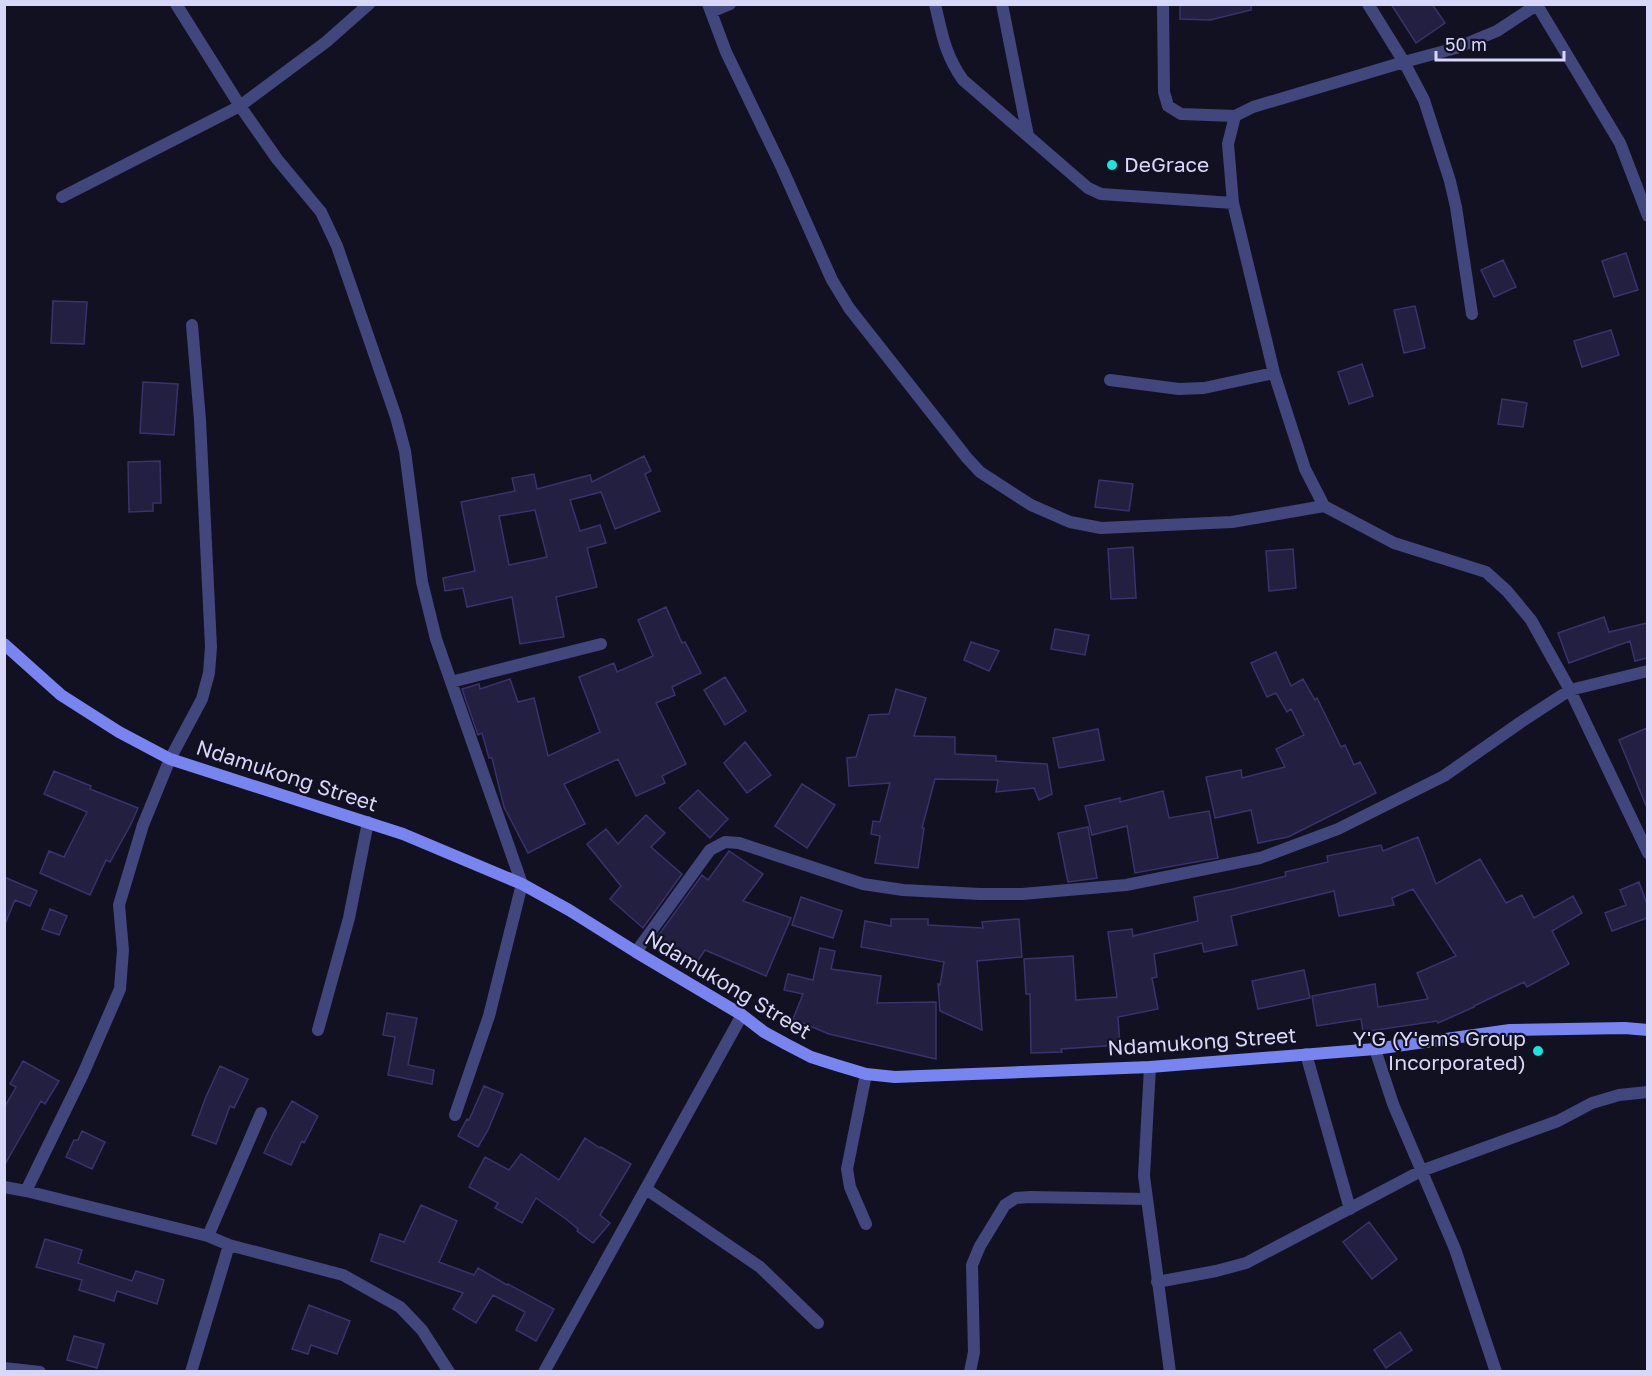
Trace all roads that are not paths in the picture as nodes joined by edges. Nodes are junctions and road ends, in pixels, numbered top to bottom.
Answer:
1 (176, 4) edge
2 (369, 4) edge
3 (730, 4) edge
4 (935, 4) edge
5 (1002, 4) edge
6 (1163, 4) edge
7 (1368, 4) edge
8 (1537, 5) edge
9 (709, 8) edge
10 (1404, 62) junction
11 (240, 106) junction
12 (1235, 116) junction
13 (1028, 136) junction
14 (62, 197) dead end
15 (1233, 203) junction
16 (1647, 216) edge
17 (1472, 314) dead end
18 (192, 325) dead end
19 (1274, 374) junction
20 (1110, 380) dead end
21 (1324, 506) junction
22 (4, 644) edge
23 (602, 644) dead end
24 (4, 651) edge
25 (18, 656) junction
26 (1647, 671) edge
27 (451, 682) junction
28 (1570, 690) junction
29 (170, 759) junction
30 (368, 822) junction
31 (1647, 853) edge
32 (522, 884) junction
33 (636, 952) junction
34 (742, 1015) junction
35 (318, 1030) dead end
36 (1647, 1030) edge
37 (1375, 1049) junction
38 (1306, 1054) junction
39 (1150, 1067) junction
40 (866, 1074) junction
41 (1647, 1092) edge
42 (261, 1113) dead end
43 (454, 1115) dead end
44 (1421, 1171) junction
45 (4, 1187) edge
46 (646, 1190) junction
47 (26, 1191) junction
48 (1146, 1199) junction
49 (1350, 1209) junction
50 (866, 1224) dead end
51 (208, 1236) junction
52 (229, 1245) junction
53 (1157, 1282) junction
54 (818, 1323) dead end
55 (4, 1368) edge
56 (40, 1371) edge
57 (191, 1371) edge
58 (449, 1371) edge
59 (544, 1371) edge
60 (970, 1371) edge
61 (1170, 1371) edge
62 (1496, 1371) edge

1 - 11 street
2 - 11 street
3 - 9 street
4 - 13 street
5 - 13 street
6 - 12 street
7 - 10 street
8 - 10 street
8 - 16 street
9 - 21 street
10 - 12 street
10 - 17 street
11 - 14 street
11 - 27 street
12 - 15 street
13 - 15 street
15 - 19 street
18 - 29 street
19 - 20 street
19 - 21 street
21 - 28 street
22 - 25 main road, Ndamukong Street
23 - 27 street
24 - 25 street
25 - 29 main road, Ndamukong Street
26 - 28 street
27 - 32 street
28 - 31 street
28 - 33 street
29 - 30 main road, Ndamukong Street
29 - 47 street
30 - 32 main road, Ndamukong Street
30 - 35 street
32 - 33 main road, Ndamukong Street
32 - 43 street
33 - 34 main road, Ndamukong Street
34 - 40 main road, Ndamukong Street
34 - 46 street
36 - 37 main road, Ndamukong Street
37 - 38 main road, Ndamukong Street
37 - 44 street
38 - 39 main road, Ndamukong Street
38 - 49 street
39 - 40 main road, Ndamukong Street
39 - 48 street
40 - 50 street
41 - 44 street
42 - 51 street
44 - 49 street
44 - 62 street
45 - 47 street
46 - 54 street
46 - 59 street
47 - 51 street
48 - 53 street
48 - 60 street
49 - 53 street
51 - 52 street
52 - 57 street
52 - 58 street
53 - 61 street
55 - 56 street

